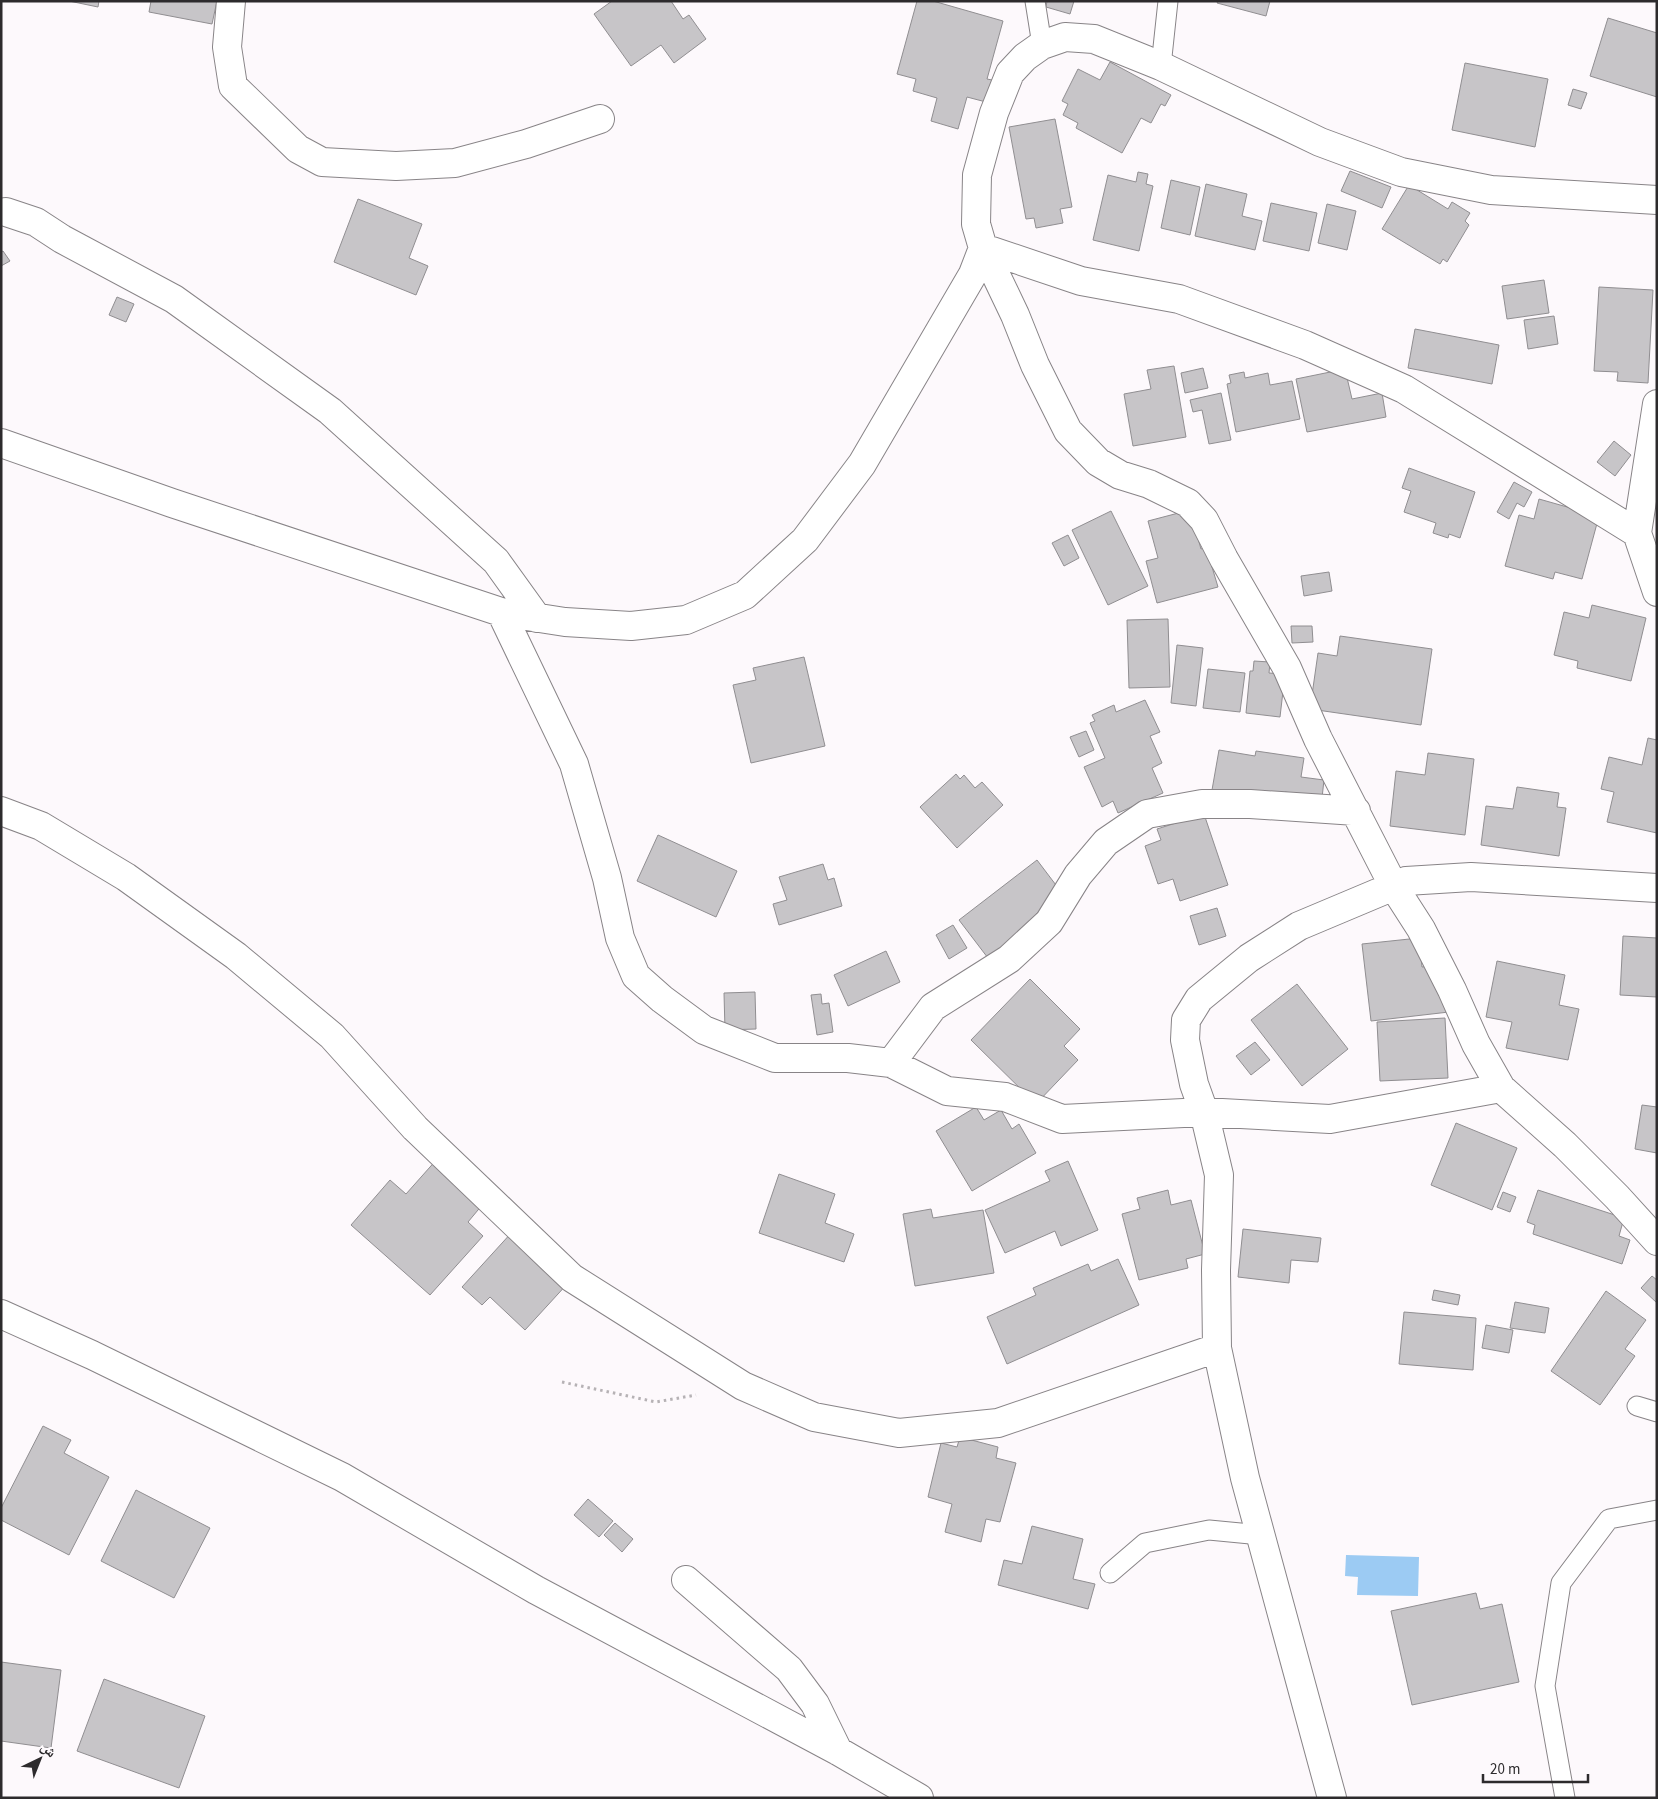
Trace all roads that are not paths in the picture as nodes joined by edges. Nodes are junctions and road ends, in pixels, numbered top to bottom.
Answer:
1 (231, 1) edge
2 (1035, 1) edge
3 (1168, 1) edge
4 (1042, 45) junction
5 (1161, 66) junction
6 (600, 119) dead end
7 (1657, 200) edge
8 (6, 212) dead end
9 (983, 248) junction
10 (1657, 404) edge
11 (1, 444) edge
12 (1637, 533) junction
13 (1657, 592) edge
14 (501, 612) junction
15 (537, 618) junction
16 (1, 811) edge
17 (1356, 811) junction
18 (1394, 887) junction
19 (1657, 888) edge
20 (891, 1063) junction
21 (1501, 1088) junction
22 (1204, 1112) junction
23 (1657, 1241) edge
24 (1, 1314) edge
25 (1217, 1348) junction
26 (1637, 1406) dead end
27 (1657, 1412) edge
28 (1657, 1510) edge
29 (1261, 1535) junction
30 (1110, 1573) dead end
31 (686, 1580) dead end
32 (838, 1751) junction
33 (919, 1798) edge
34 (1332, 1798) edge
35 (1565, 1798) edge

1 - 6 street
2 - 4 lane
3 - 5 lane
4 - 5 street
4 - 9 street
5 - 7 street
8 - 15 street
9 - 12 street
9 - 15 street
9 - 17 street
10 - 12 street
11 - 14 street
12 - 13 street
14 - 15 street
14 - 20 street
16 - 25 street
17 - 18 street
17 - 20 street
18 - 19 street
18 - 21 street
18 - 22 street
20 - 22 street
21 - 22 street
21 - 23 street
22 - 25 street
24 - 32 street
25 - 29 street
26 - 27 lane
28 - 35 lane
29 - 30 lane
29 - 34 street
31 - 32 street
32 - 33 street

